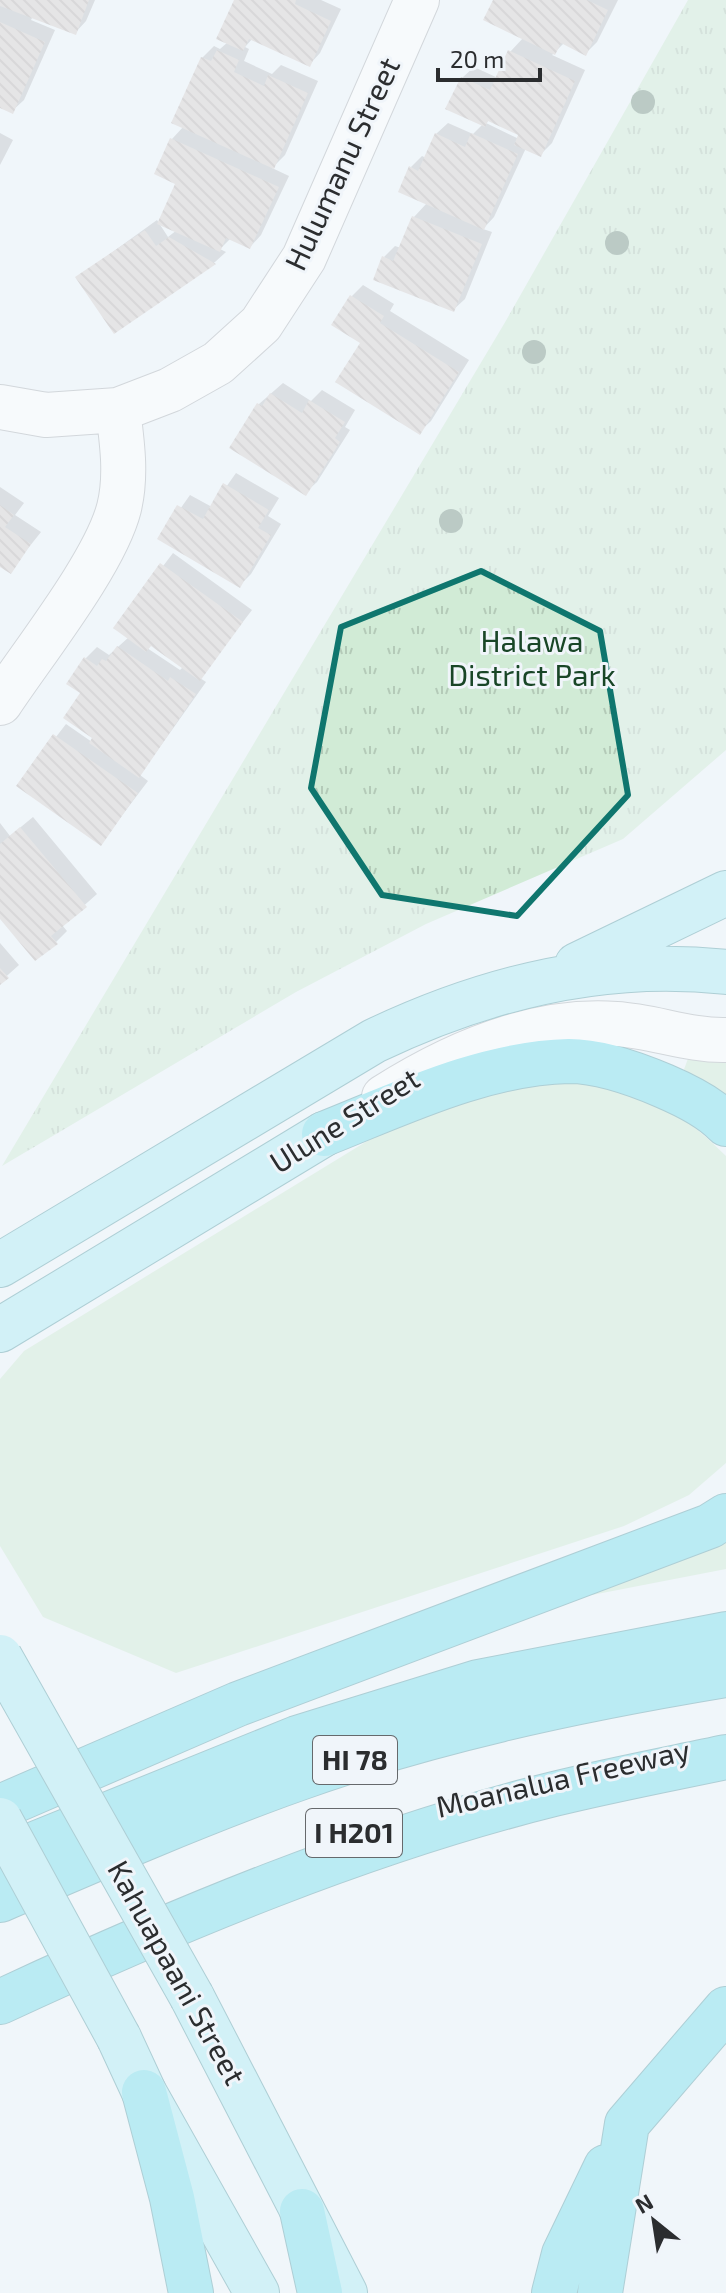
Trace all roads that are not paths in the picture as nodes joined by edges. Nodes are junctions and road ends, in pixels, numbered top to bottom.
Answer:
1 (417, 0) edge
2 (0, 407) edge
3 (118, 410) junction
4 (0, 703) edge
5 (726, 893) edge
6 (726, 972) edge
7 (547, 978) junction
8 (726, 1040) edge
9 (726, 1124) edge
10 (324, 1134) junction
11 (0, 1265) edge
12 (6, 1331) edge
13 (726, 1487) edge
14 (726, 1516) edge
15 (590, 1574) junction
16 (726, 1634) edge
17 (0, 1657) edge
18 (726, 1675) edge
19 (726, 1743) edge
20 (726, 1757) edge
21 (0, 1807) edge
22 (0, 1820) edge
23 (0, 1858) edge
24 (0, 1900) edge
25 (0, 1979) edge
26 (0, 2002) edge
27 (726, 2009) edge
28 (144, 2092) junction
29 (627, 2124) junction
30 (302, 2211) junction
31 (191, 2293) edge
32 (257, 2293) edge
33 (320, 2293) edge
34 (345, 2293) edge
35 (554, 2293) edge
36 (600, 2293) edge

1 - 3 street, Hulumanu Street
2 - 3 street, Hulumanu Street
3 - 4 street
5 - 7 main road
6 - 7 main road, Ulune Street
7 - 11 main road, Ulune Street
8 - 10 street, Ulune Street
9 - 10 highway
10 - 12 main road, Ulune Street
13 - 15 highway
14 - 15 highway
15 - 21 highway
16 - 23 highway
17 - 30 main road, Kahuapaani Street, bridge
18 - 24 highway, HI 78
19 - 25 highway, Moanalua Freeway / I H201
20 - 26 highway
22 - 28 main road, bridge
27 - 29 highway
28 - 31 highway
28 - 32 main road
29 - 35 highway
29 - 36 highway
30 - 33 highway
30 - 34 main road, Kahuapaani Street

